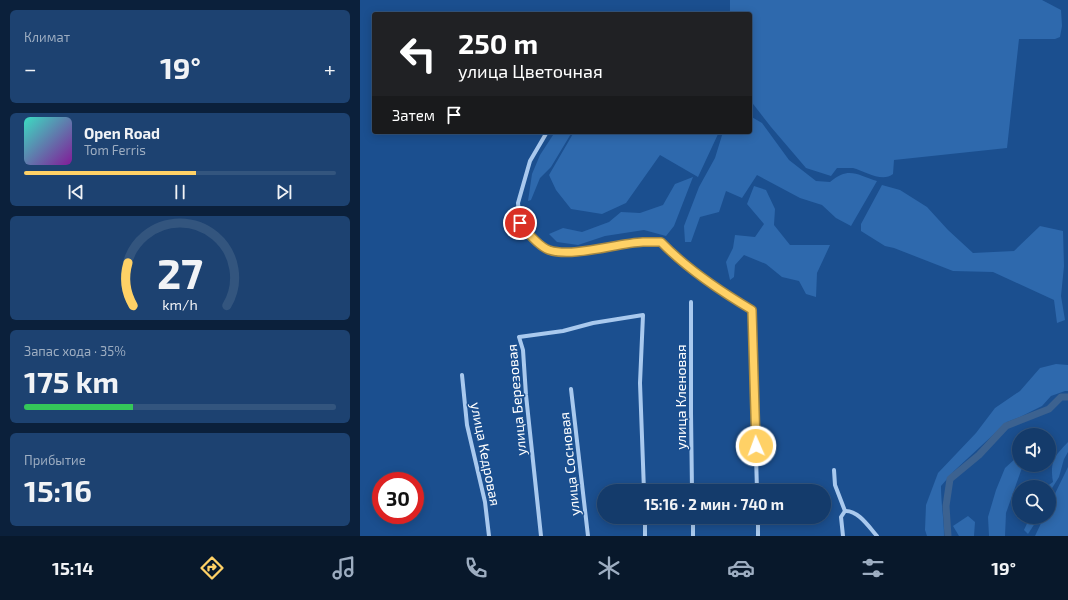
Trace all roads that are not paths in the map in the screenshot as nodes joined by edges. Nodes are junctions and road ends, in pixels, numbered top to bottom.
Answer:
1 (546, 134) edge
2 (691, 302) dead end
3 (462, 375) dead end
4 (571, 389) dead end
5 (834, 470) dead end
6 (644, 484) edge
7 (692, 484) edge
8 (757, 484) edge
9 (845, 511) junction
10 (645, 524) edge
11 (693, 524) edge
12 (758, 524) edge
13 (489, 536) edge
14 (540, 536) edge
15 (588, 536) edge
16 (645, 536) edge
17 (693, 536) edge
18 (758, 536) edge
19 (843, 536) edge
20 (877, 536) edge

1 - 8 street
2 - 7 street, улица Кленовая
3 - 13 street, улица Кедровая
4 - 15 street, улица Сосновая
5 - 9 street
6 - 14 street, улица Березовая
9 - 19 street
9 - 20 street
10 - 16 street
11 - 17 street
12 - 18 street

